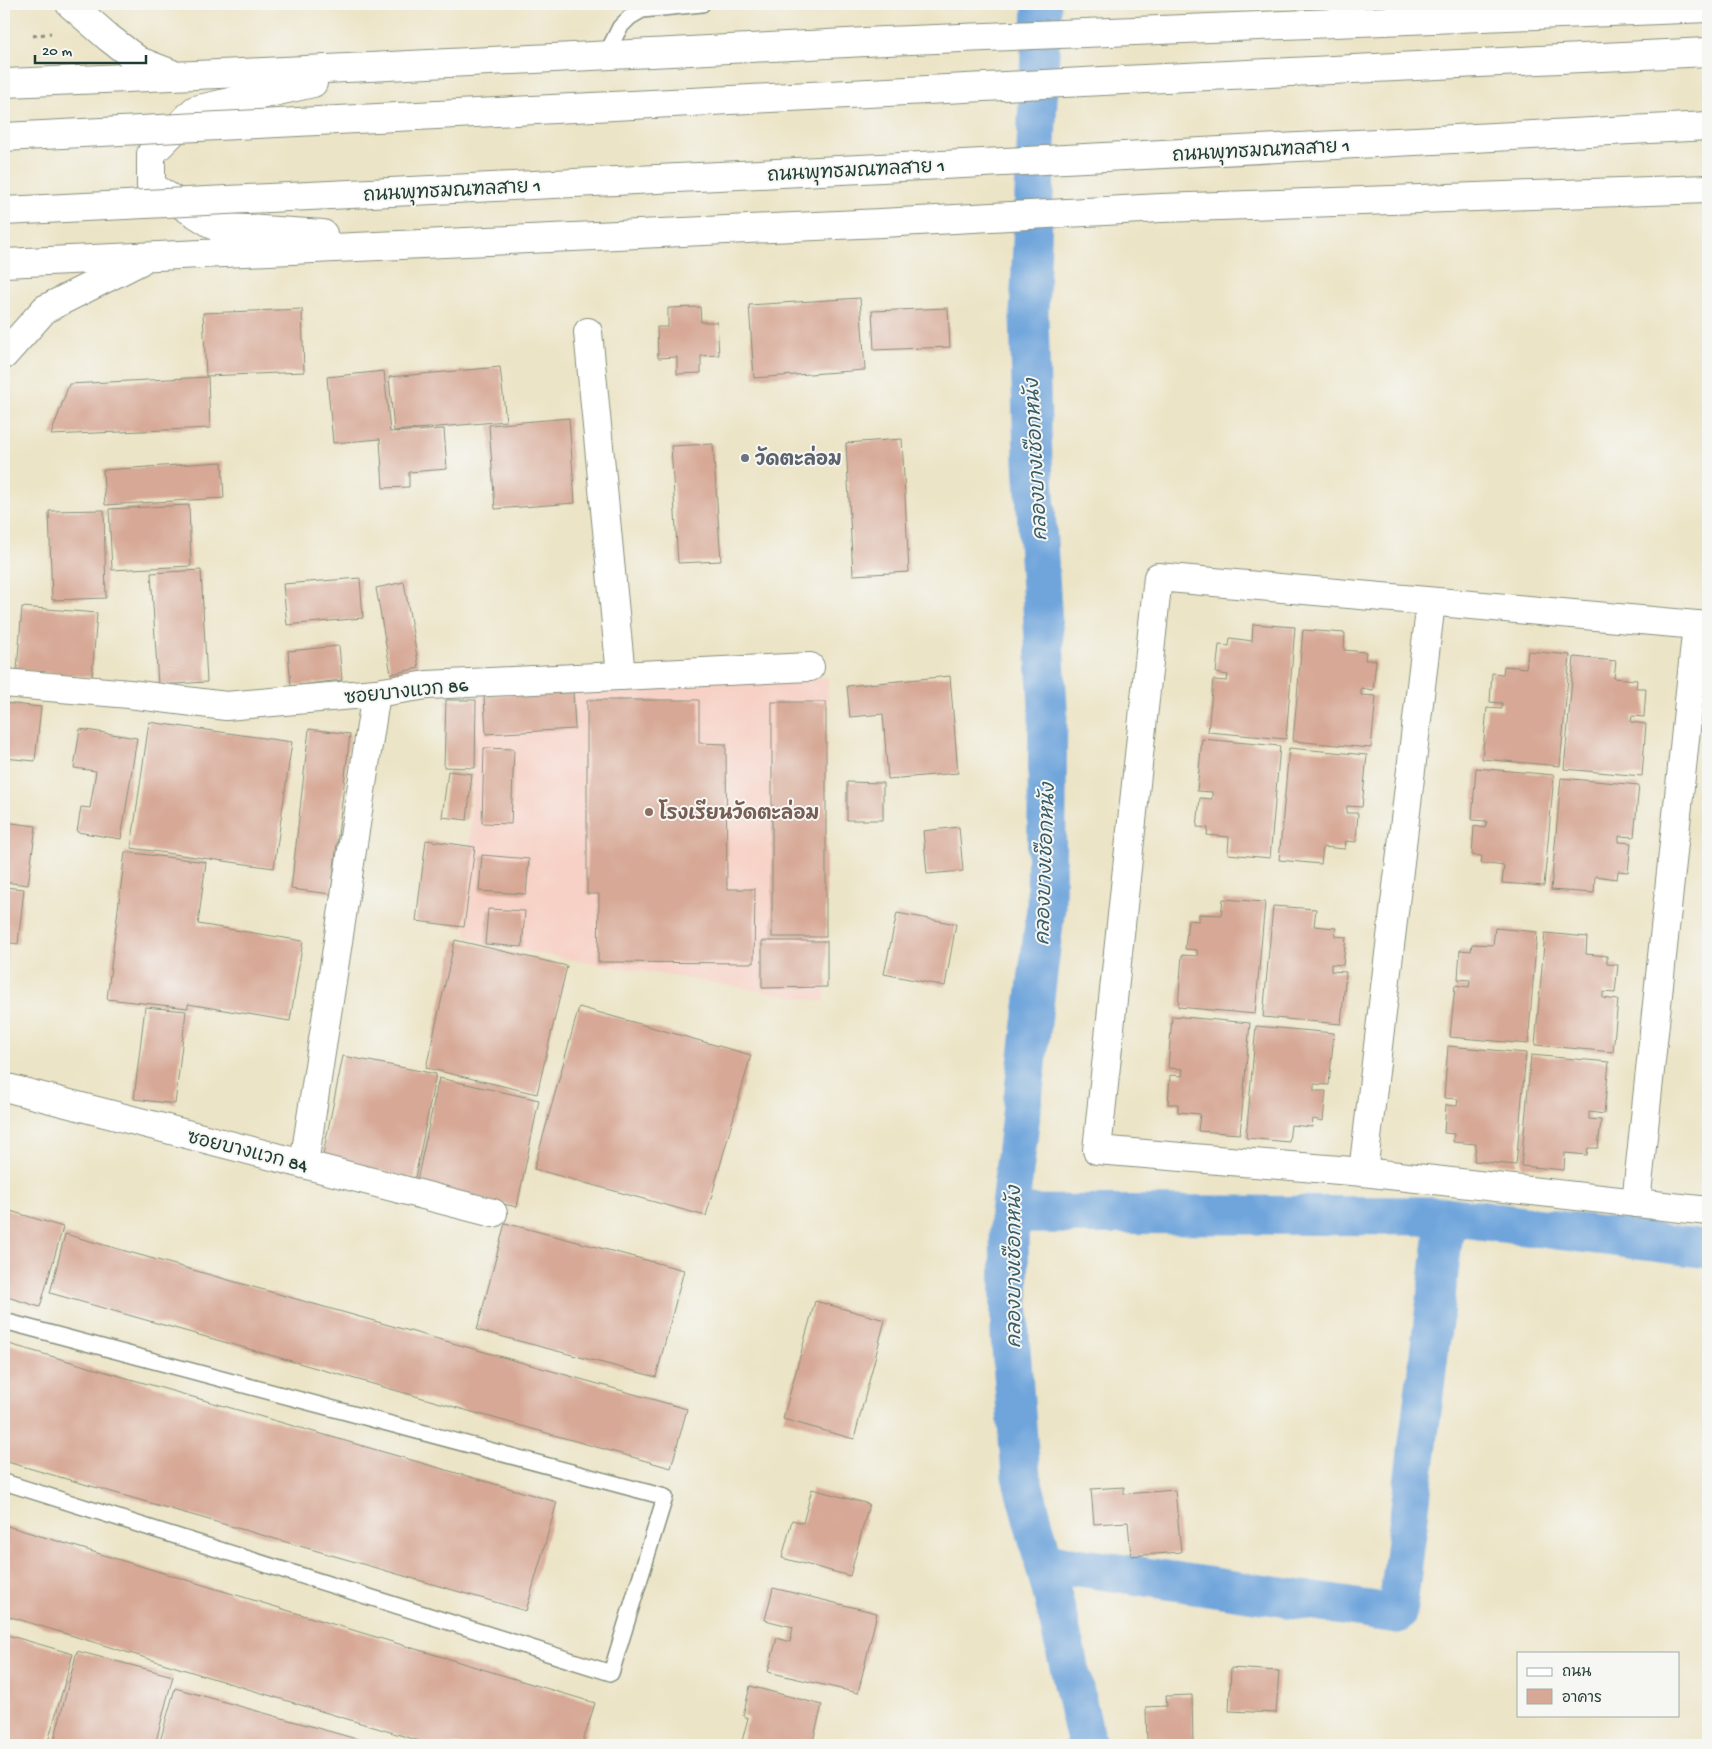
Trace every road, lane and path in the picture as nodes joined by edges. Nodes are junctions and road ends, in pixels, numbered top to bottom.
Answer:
1 (70, 4) edge
2 (702, 4) edge
3 (1639, 7) edge
4 (1708, 8) edge
5 (1708, 52) edge
6 (605, 57) junction
7 (382, 67) junction
8 (178, 76) junction
9 (4, 82) edge
10 (1708, 126) edge
11 (4, 137) edge
12 (1708, 189) edge
13 (4, 211) edge
14 (459, 243) junction
15 (148, 257) junction
16 (4, 263) edge
17 (588, 332) dead end
18 (4, 355) edge
19 (1431, 602) junction
20 (1703, 626) edge
21 (810, 667) dead end
22 (620, 676) junction
23 (4, 683) edge
24 (376, 693) junction
25 (4, 1087) edge
26 (304, 1164) junction
27 (1363, 1172) junction
28 (1636, 1203) junction
29 (1708, 1211) edge
30 (493, 1213) dead end
31 (4, 1322) edge
32 (4, 1482) edge

1 - 8 main road
2 - 6 lane
3 - 4 main road
3 - 6 main road
5 - 11 main road, bridge
6 - 7 main road
7 - 8 main road
7 - 14 main road
8 - 9 main road
10 - 13 main road, ถนนพุทธมณฑลสาย 1, bridge
12 - 14 main road
14 - 15 main road
15 - 16 main road
15 - 18 main road
17 - 22 main road
19 - 20 main road
19 - 27 main road
19 - 27 main road
20 - 28 main road
21 - 22 main road, ซอยบางแวก 86
22 - 24 main road, ซอยบางแวก 86
23 - 24 main road, ซอยบางแวก 86
24 - 26 main road
25 - 26 main road, ซอยบางแวก 84
26 - 30 main road, ซอยบางแวก 84
27 - 28 main road
28 - 29 main road
31 - 32 lane

